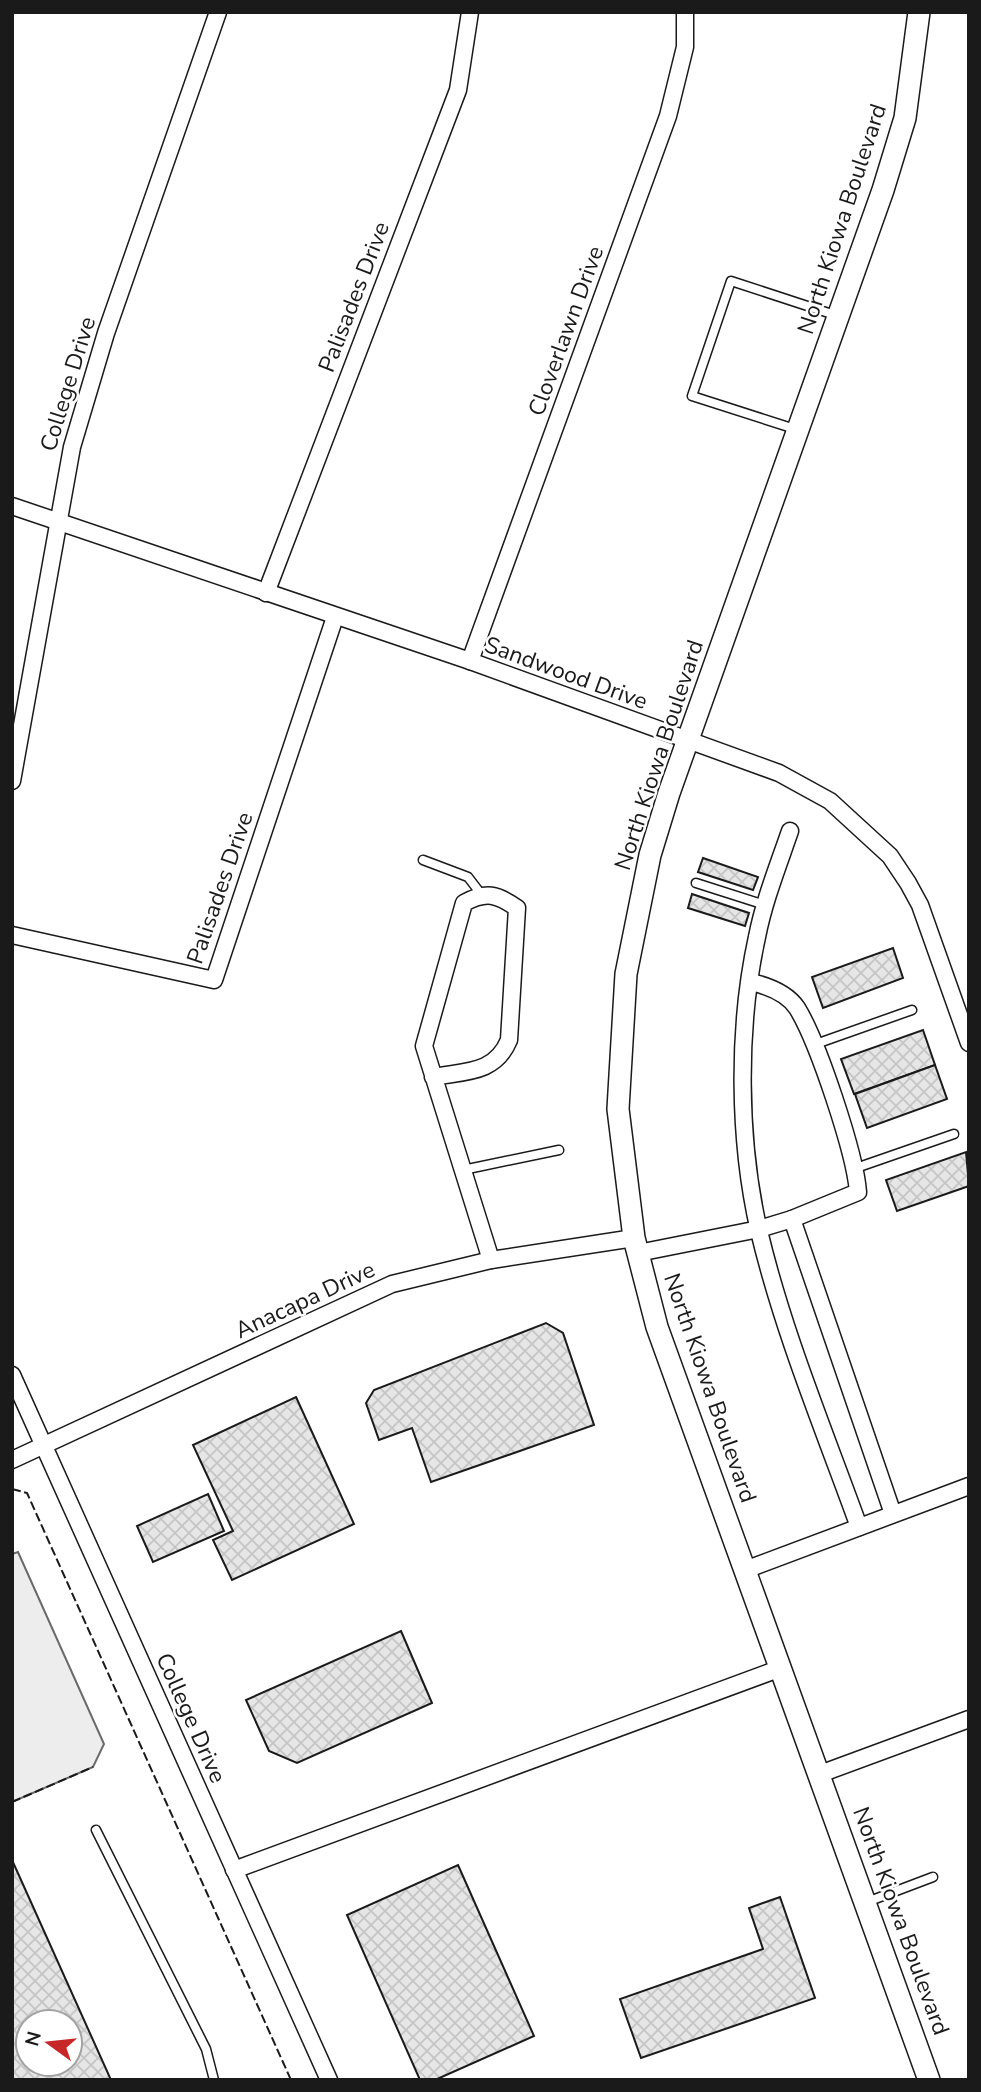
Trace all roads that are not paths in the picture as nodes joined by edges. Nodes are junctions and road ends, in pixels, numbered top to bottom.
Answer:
1 (218, 12) edge
2 (470, 12) edge
3 (685, 12) edge
4 (919, 12) edge
5 (840, 317) junction
6 (800, 430) junction
7 (12, 506) edge
8 (58, 520) junction
9 (266, 593) junction
10 (335, 617) junction
11 (470, 661) junction
12 (687, 741) junction
13 (12, 781) edge
14 (790, 831) dead end
15 (423, 860) dead end
16 (696, 883) dead end
17 (481, 894) junction
18 (765, 905) junction
19 (12, 935) edge
20 (751, 982) junction
21 (912, 1010) dead end
22 (969, 1043) edge
23 (813, 1045) junction
24 (433, 1077) junction
25 (954, 1134) dead end
26 (559, 1150) dead end
27 (856, 1168) junction
28 (463, 1170) junction
29 (792, 1219) junction
30 (759, 1229) junction
31 (636, 1245) junction
32 (491, 1260) junction
33 (12, 1375) edge
34 (44, 1446) junction
35 (12, 1460) edge
36 (969, 1486) edge
37 (893, 1514) junction
38 (859, 1527) junction
39 (745, 1570) junction
40 (781, 1668) junction
41 (969, 1719) edge
42 (820, 1774) junction
43 (96, 1830) dead end
44 (234, 1870) junction
45 (933, 1877) dead end
46 (866, 1902) junction
47 (214, 2080) edge
48 (329, 2080) edge
49 (929, 2080) edge

1 - 8 street, College Drive
2 - 9 street, Palisades Drive
3 - 11 street, Cloverlawn Drive
4 - 5 street, North Kiowa Boulevard
5 - 6 street, North Kiowa Boulevard
5 - 6 lane
6 - 12 street, North Kiowa Boulevard
7 - 8 street, Sandwood Drive
8 - 9 street, Sandwood Drive
8 - 13 street, College Drive
9 - 10 street, Sandwood Drive
10 - 11 street, Sandwood Drive
10 - 19 street, Palisades Drive
11 - 12 street, Sandwood Drive
12 - 22 street, Sandwood Drive
12 - 31 street, North Kiowa Boulevard
14 - 18 street
15 - 17 lane
16 - 18 lane
17 - 24 street
17 - 24 street
18 - 20 street
20 - 23 street
20 - 30 street
21 - 23 lane
23 - 27 street
24 - 28 street
25 - 27 lane
26 - 28 lane
27 - 29 street, Anacapa Drive
28 - 32 street
29 - 30 street, Anacapa Drive
29 - 37 street
30 - 31 street, Anacapa Drive
30 - 38 street
31 - 32 street, Anacapa Drive
31 - 39 street, North Kiowa Boulevard
32 - 34 street, Anacapa Drive
33 - 34 street, College Drive
34 - 35 street, Anacapa Drive
34 - 44 street, College Drive
36 - 37 street
37 - 38 street
38 - 39 street
39 - 40 street, North Kiowa Boulevard
40 - 42 street, North Kiowa Boulevard
40 - 44 street
41 - 42 street
42 - 46 street, North Kiowa Boulevard
43 - 47 lane
44 - 48 street, College Drive
45 - 46 lane
46 - 49 street, North Kiowa Boulevard

